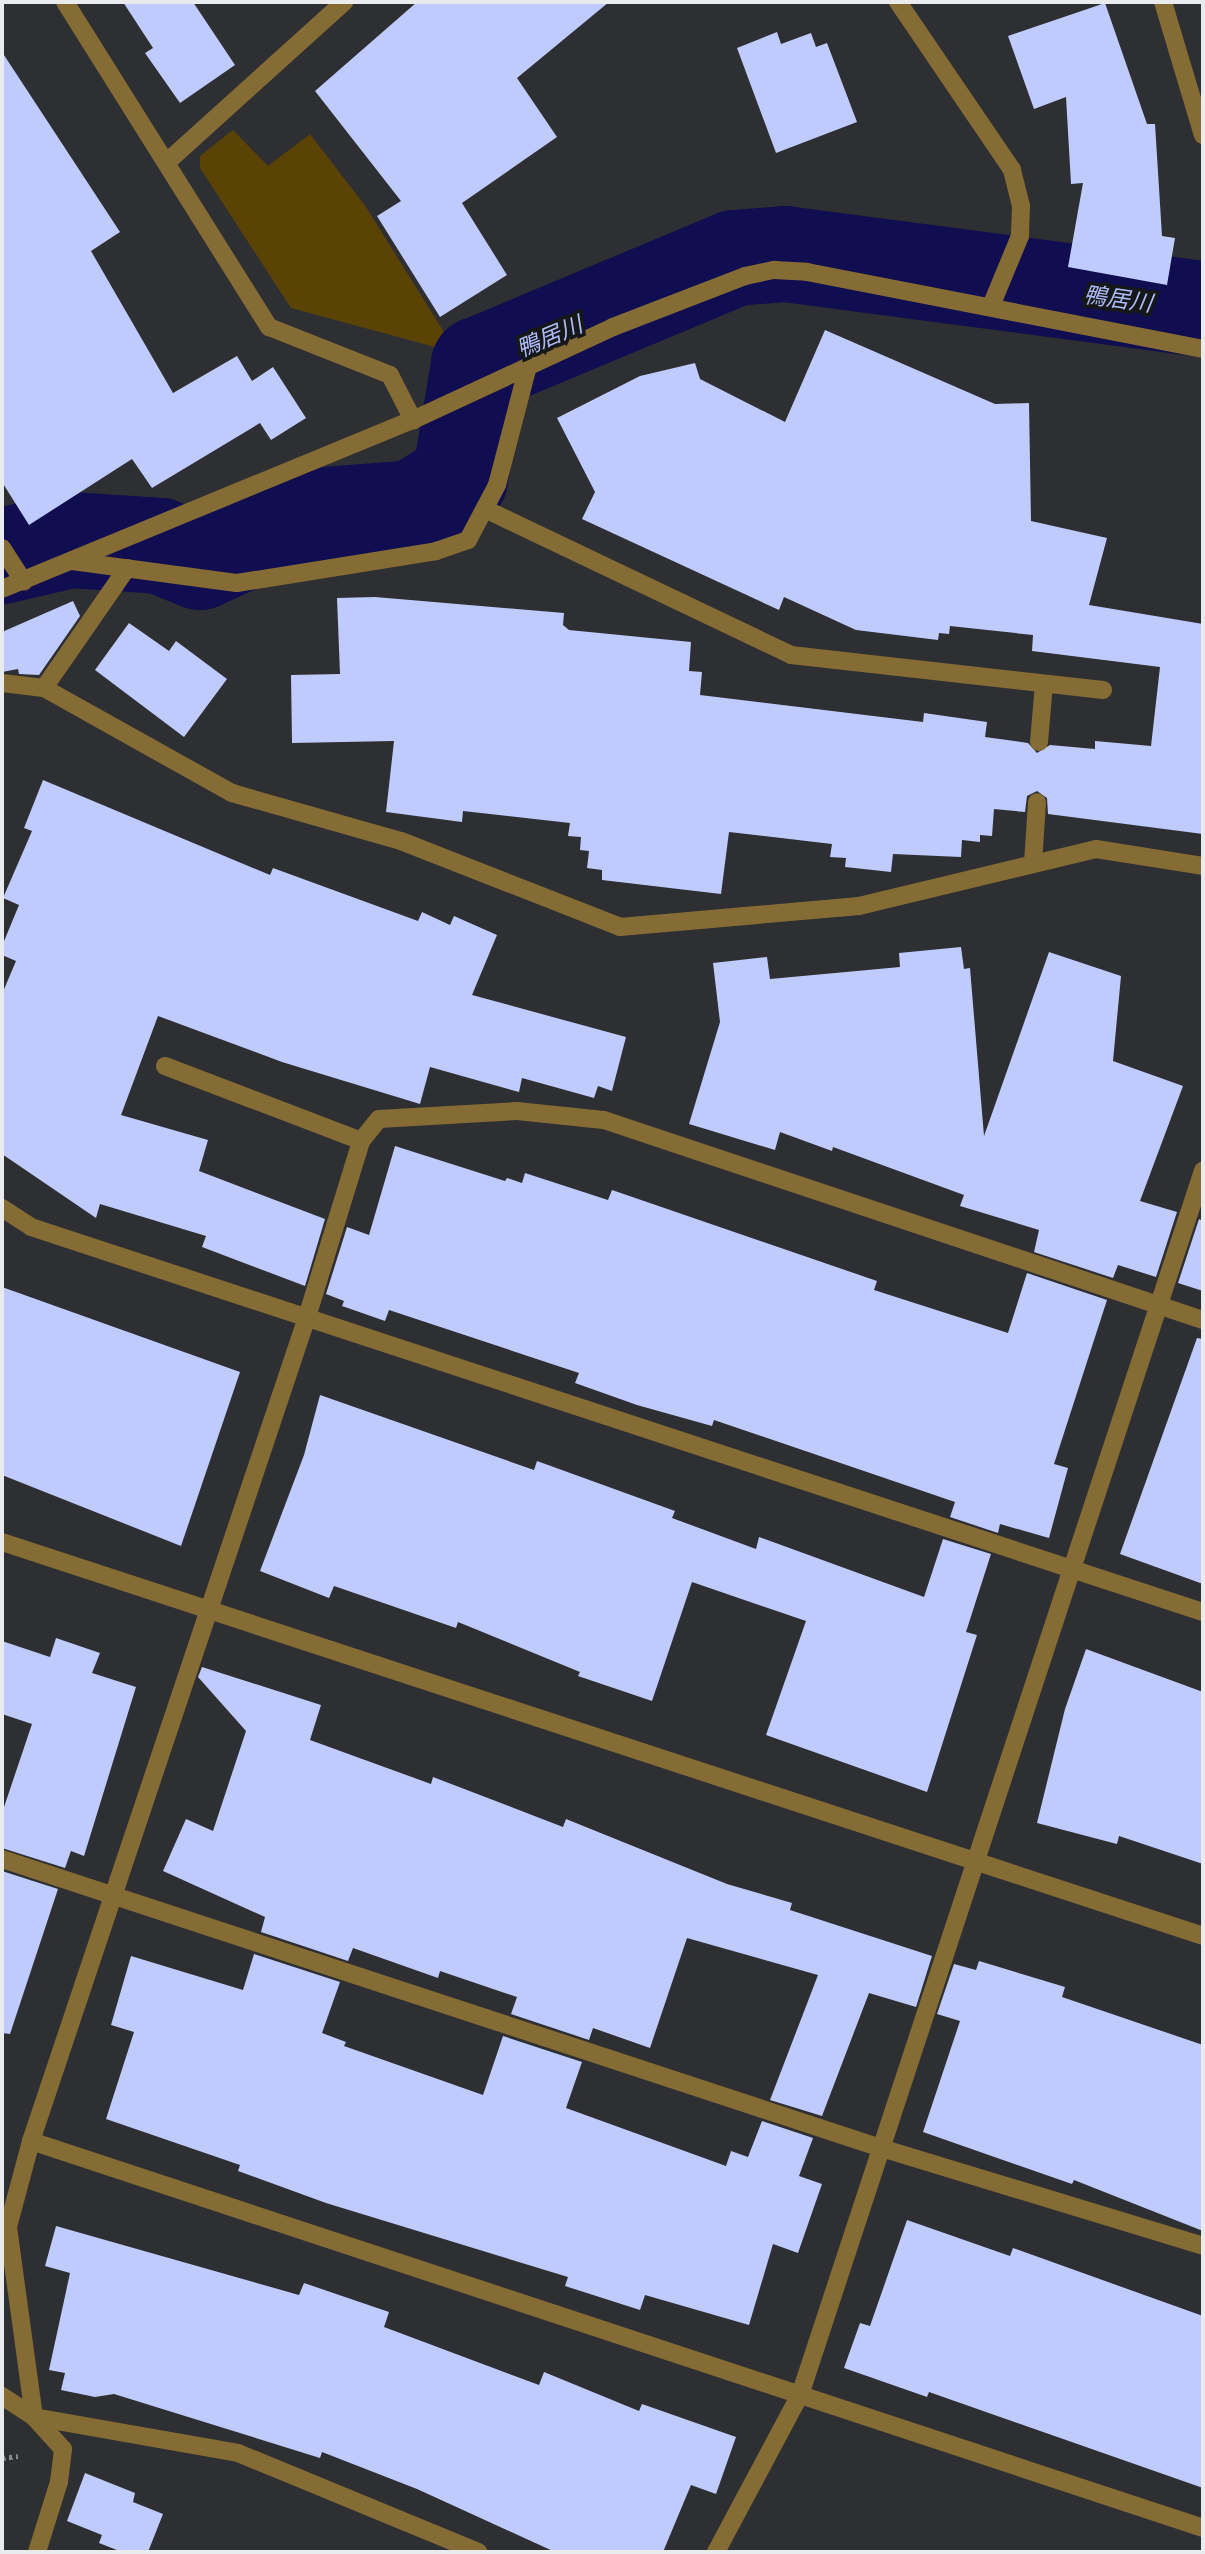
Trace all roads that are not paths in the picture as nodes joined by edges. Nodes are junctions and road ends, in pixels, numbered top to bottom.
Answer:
1 (65, 2) edge
2 (344, 2) edge
3 (898, 2) edge
4 (1163, 2) edge
5 (1203, 135) edge
6 (167, 162) junction
7 (991, 306) junction
8 (1203, 349) edge
9 (528, 366) junction
10 (413, 420) junction
11 (485, 509) junction
12 (2, 548) edge
13 (72, 561) junction
14 (127, 568) junction
15 (23, 582) junction
16 (2, 589) edge
17 (2, 683) edge
18 (1044, 684) junction
19 (44, 688) junction
20 (1103, 690) dead end
21 (1039, 742) dead end
22 (1037, 802) dead end
23 (1033, 863) junction
24 (1203, 866) edge
25 (165, 1066) dead end
26 (361, 1141) junction
27 (1203, 1171) edge
28 (2, 1208) edge
29 (1159, 1307) junction
30 (307, 1317) junction
31 (1203, 1320) edge
32 (2, 1542) edge
33 (1069, 1571) junction
34 (207, 1607) junction
35 (1203, 1612) edge
36 (975, 1858) junction
37 (2, 1859) edge
38 (116, 1896) junction
39 (1203, 1936) edge
40 (31, 2141) junction
41 (878, 2147) junction
42 (1203, 2246) edge
43 (800, 2395) junction
44 (2, 2396) edge
45 (34, 2417) junction
46 (1203, 2528) edge
47 (37, 2552) edge
48 (478, 2552) edge
49 (716, 2552) edge

1 - 6 street
2 - 6 street
3 - 7 street
4 - 5 street
6 - 10 street
7 - 8 street
7 - 9 street
9 - 10 street
9 - 11 street
10 - 13 street
11 - 14 street
11 - 18 street
12 - 15 street
13 - 14 street
13 - 15 street
14 - 19 street
15 - 16 street
17 - 19 street
18 - 20 street
18 - 21 street
19 - 23 street
22 - 23 street
23 - 24 street
25 - 26 street
26 - 29 street
26 - 30 street
27 - 29 street
28 - 30 street
29 - 31 street
29 - 33 street
30 - 33 street
30 - 34 street
32 - 34 street
33 - 35 street
33 - 36 street
34 - 36 street
34 - 38 street
36 - 39 street
36 - 41 street
37 - 38 street
38 - 40 street
38 - 41 street
40 - 43 street
40 - 45 street
41 - 42 street
41 - 43 street
43 - 46 street
43 - 49 street
44 - 45 street
45 - 47 street
45 - 48 street

